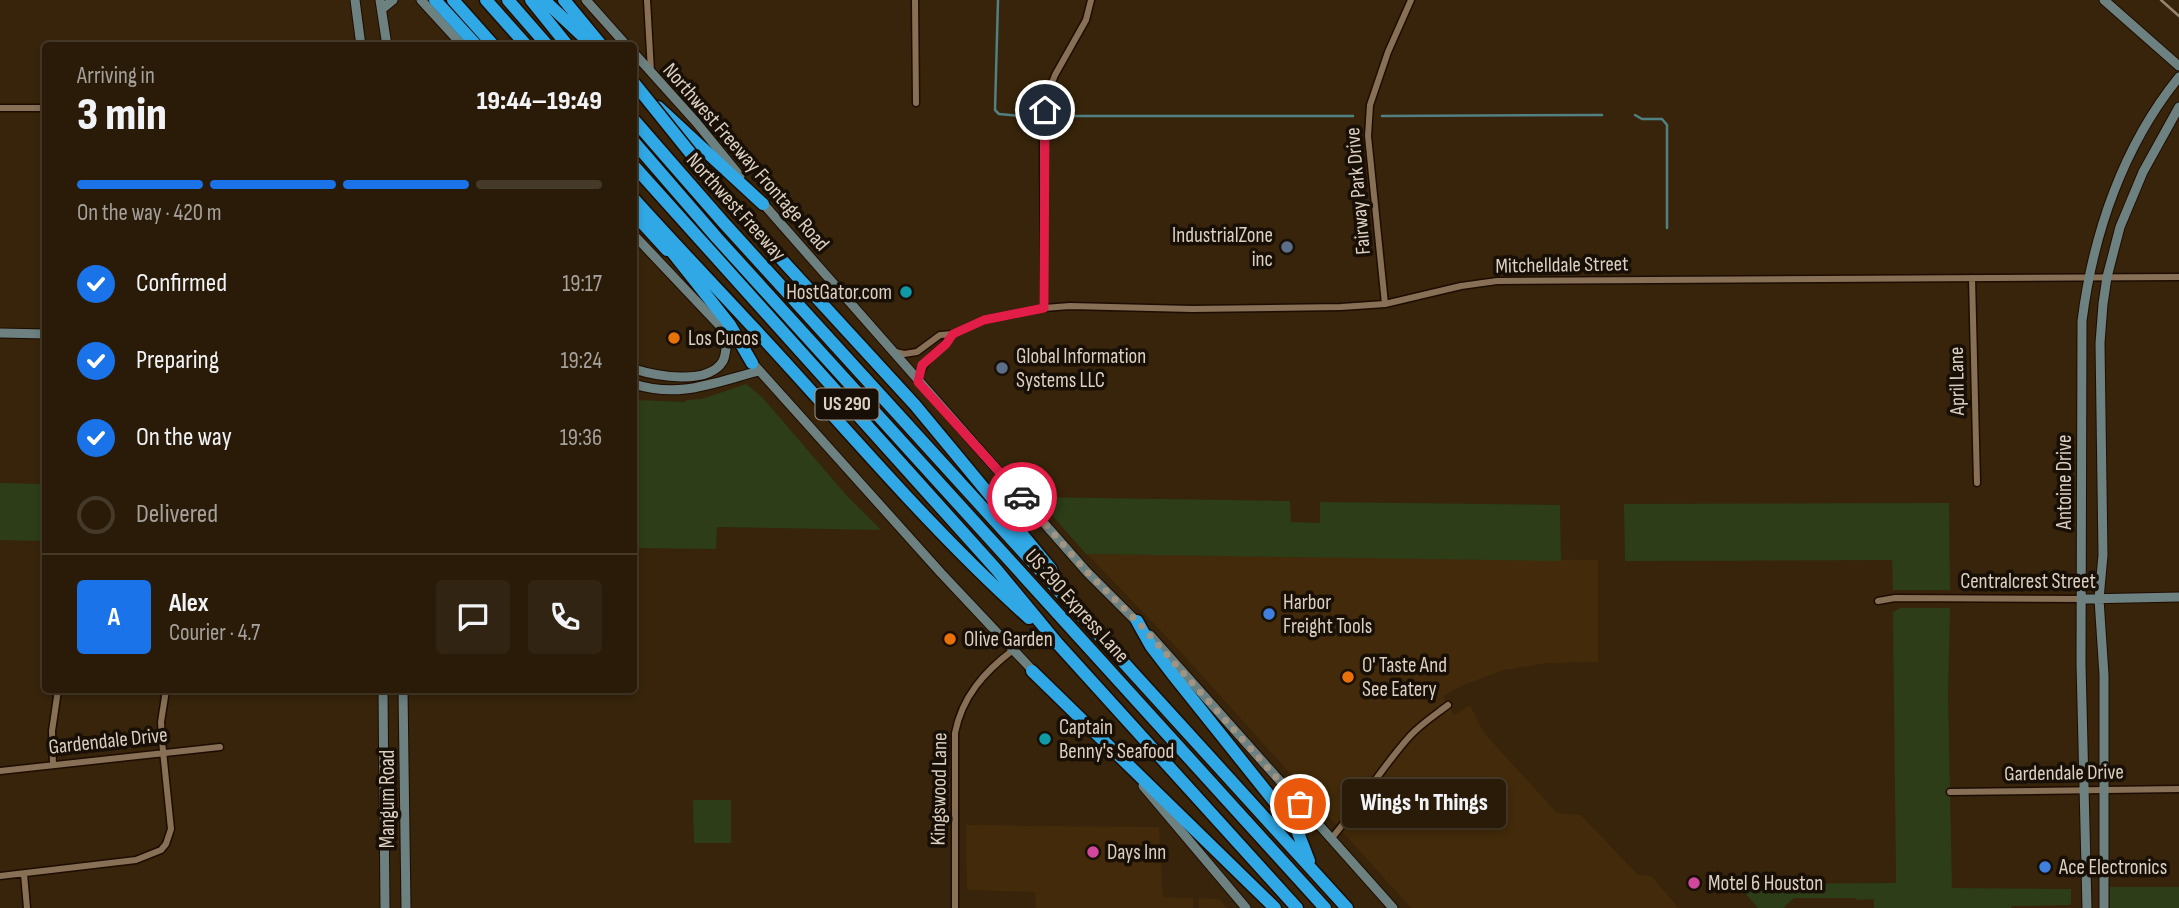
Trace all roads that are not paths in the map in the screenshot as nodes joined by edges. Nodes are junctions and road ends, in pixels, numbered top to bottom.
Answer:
1 (355, 0) edge
2 (393, 0) edge
3 (421, 0) edge
4 (435, 0) edge
5 (453, 0) edge
6 (486, 0) edge
7 (508, 0) edge
8 (531, 0) edge
9 (544, 0) edge
10 (564, 0) edge
11 (586, 0) edge
12 (647, 0) edge
13 (915, 0) edge
14 (1091, 0) edge
15 (1411, 0) edge
16 (2104, 0) edge
17 (381, 4) edge
18 (360, 42) edge
19 (386, 42) edge
20 (459, 42) edge
21 (473, 42) edge
22 (490, 42) edge
23 (522, 42) edge
24 (545, 42) edge
25 (565, 42) edge
26 (589, 42) edge
27 (599, 42) edge
28 (623, 42) edge
29 (637, 56) edge
30 (2179, 66) edge
31 (651, 72) junction
32 (2179, 78) edge
33 (637, 86) edge
34 (637, 87) edge
35 (916, 103) dead end
36 (2179, 107) edge
37 (0, 108) edge
38 (42, 108) edge
39 (637, 123) edge
40 (637, 145) edge
41 (637, 169) edge
42 (637, 203) edge
43 (637, 204) edge
44 (763, 204) junction
45 (637, 217) edge
46 (637, 238) edge
47 (683, 268) junction
48 (2088, 277) junction
49 (2107, 277) junction
50 (2179, 277) edge
51 (1972, 278) junction
52 (1385, 304) junction
53 (1044, 308) junction
54 (0, 333) edge
55 (727, 333) junction
56 (42, 334) edge
57 (953, 334) junction
58 (891, 351) junction
59 (756, 367) junction
60 (637, 370) edge
61 (918, 382) junction
62 (637, 385) edge
63 (2101, 439) junction
64 (2082, 440) junction
65 (1977, 483) dead end
66 (1058, 592) junction
67 (2179, 597) edge
68 (2082, 599) junction
69 (2099, 599) junction
70 (1878, 601) dead end
71 (1137, 621) junction
72 (1058, 645) junction
73 (1013, 650) junction
74 (1032, 671) junction
75 (58, 693) edge
76 (166, 693) edge
77 (383, 693) edge
78 (403, 693) edge
79 (1448, 705) dead end
80 (404, 738) junction
81 (384, 739) junction
82 (220, 747) dead end
83 (163, 752) junction
84 (52, 765) junction
85 (0, 771) edge
86 (2179, 789) edge
87 (2084, 790) junction
88 (2105, 790) junction
89 (1950, 792) dead end
90 (1331, 839) junction
91 (1311, 868) junction
92 (24, 874) junction
93 (0, 876) edge
94 (27, 908) edge
95 (385, 908) edge
96 (406, 908) edge
97 (956, 908) edge
98 (1246, 908) edge
99 (1275, 908) edge
100 (1297, 908) edge
101 (1325, 908) edge
102 (1347, 908) edge
103 (1393, 908) edge
104 (2087, 908) edge
105 (2104, 908) edge

1 - 18 main road
2 - 17 main road
3 - 20 main road
4 - 21 highway
5 - 22 highway
6 - 23 highway
7 - 24 highway
8 - 25 highway
9 - 26 highway
10 - 27 highway
11 - 28 main road
12 - 31 street
13 - 35 street
14 - 53 street
15 - 52 street, Fairway Park Drive
16 - 30 main road
17 - 19 main road
29 - 31 main road, Northwest Freeway Frontage Road
31 - 44 main road, Northwest Freeway Frontage Road
32 - 48 main road, Antoine Drive
33 - 44 highway
34 - 66 highway, bridge
36 - 49 main road, Antoine Drive
37 - 38 street
39 - 66 highway, Northwest Freeway / US 290
40 - 101 highway, US 290 Express Lane
41 - 72 highway, US 290
42 - 72 highway
43 - 47 highway
44 - 58 main road, Northwest Freeway Frontage Road
45 - 47 highway
46 - 55 main road
47 - 59 highway
48 - 49 street, Mitchelldale Street
48 - 51 street, Mitchelldale Street
48 - 64 main road, Antoine Drive
49 - 50 street, Mitchelldale Street
49 - 63 main road, Antoine Drive
51 - 52 street, Mitchelldale Street
51 - 65 street, April Lane
52 - 53 street, Mitchelldale Street
53 - 57 street, Mitchelldale Street
54 - 56 main road
55 - 59 main road
55 - 60 main road
57 - 58 street, Mitchelldale Street
57 - 61 street, Mitchelldale Street
58 - 61 main road, Northwest Freeway Frontage Road
59 - 62 main road
59 - 73 main road
61 - 71 main road, Northwest Freeway Frontage Road
63 - 64 main road
63 - 69 main road, Antoine Drive
64 - 68 main road, Antoine Drive
66 - 91 highway, Northwest Freeway / US 290
67 - 69 main road, Centralcrest Street
68 - 69 main road, Centralcrest Street
68 - 70 street, Centralcrest Street
68 - 87 main road, Antoine Drive
69 - 88 main road, Antoine Drive
71 - 90 main road, Northwest Freeway Frontage Road
71 - 91 highway
72 - 100 highway, US 290
73 - 74 main road
73 - 97 street, Kingswood Lane
74 - 98 main road
74 - 99 highway
75 - 84 street
76 - 83 street
77 - 81 main road, Mangum Road
78 - 80 main road, Mangum Road
79 - 90 street
80 - 81 main road
80 - 96 main road, Mangum Road
81 - 95 main road, Mangum Road
82 - 83 street, Gardendale Drive
83 - 84 street, Gardendale Drive
83 - 92 street
84 - 85 street, Gardendale Drive
86 - 88 street, Gardendale Drive
87 - 88 street, Gardendale Drive
87 - 89 street, Gardendale Drive
87 - 104 main road, Antoine Drive
88 - 105 main road, Antoine Drive
90 - 103 main road, Northwest Freeway Frontage Road
91 - 102 highway, Northwest Freeway / US 290
92 - 93 street
92 - 94 street

